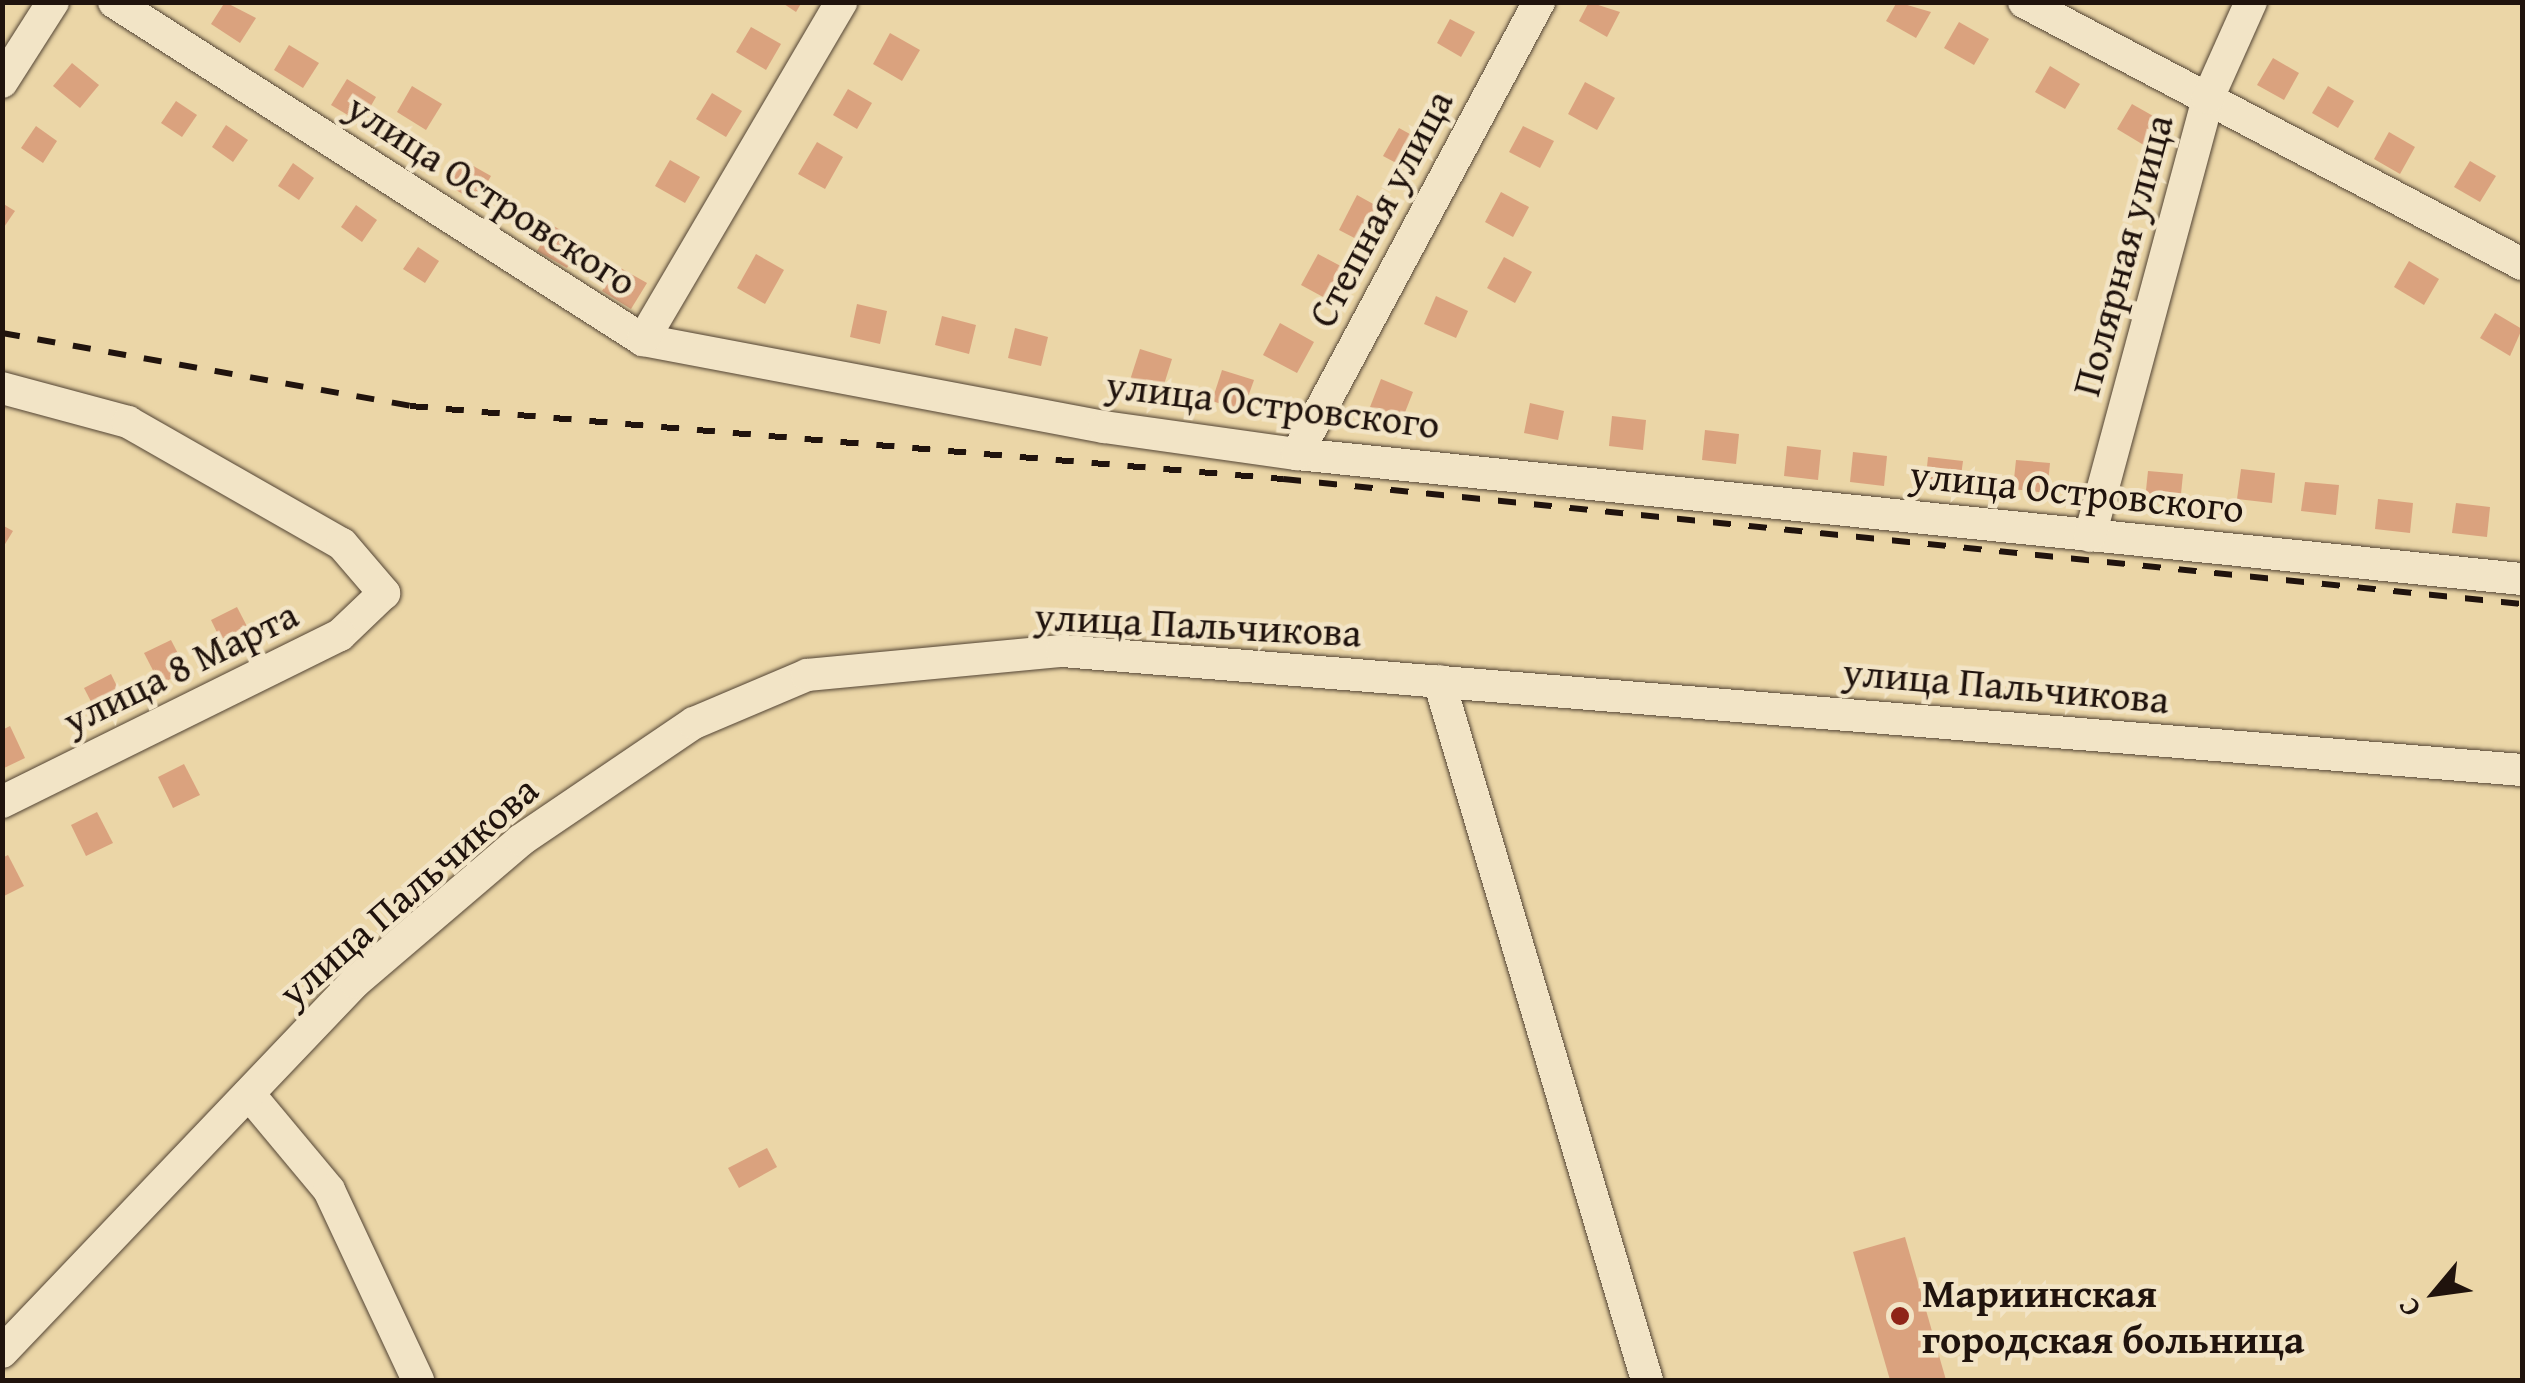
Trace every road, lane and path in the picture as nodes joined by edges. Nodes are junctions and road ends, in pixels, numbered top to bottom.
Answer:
1 (53, 2) edge
2 (114, 2) edge
3 (841, 2) edge
4 (1539, 2) edge
5 (2024, 2) edge
6 (2252, 2) edge
7 (2, 82) edge
8 (2208, 98) junction
9 (2522, 264) edge
10 (643, 340) junction
11 (2, 388) edge
12 (1296, 454) junction
13 (2090, 536) junction
14 (2522, 579) edge
15 (1439, 681) junction
16 (2522, 770) edge
17 (2, 802) edge
18 (249, 1094) junction
19 (2, 1352) edge
20 (418, 1380) edge
21 (1646, 1380) edge

1 - 7 street
2 - 10 street, улица Островского
3 - 10 street
4 - 12 street, Степная улица
5 - 8 street
6 - 8 street, Полярная улица
8 - 9 street
8 - 13 street, Полярная улица
10 - 12 street, улица Островского
11 - 17 street, улица 8 Марта
12 - 13 street, улица Островского
13 - 14 street, улица Островского
15 - 16 street, улица Пальчикова
15 - 18 street, улица Пальчикова
15 - 21 street
18 - 19 street, улица Пальчикова
18 - 20 street

